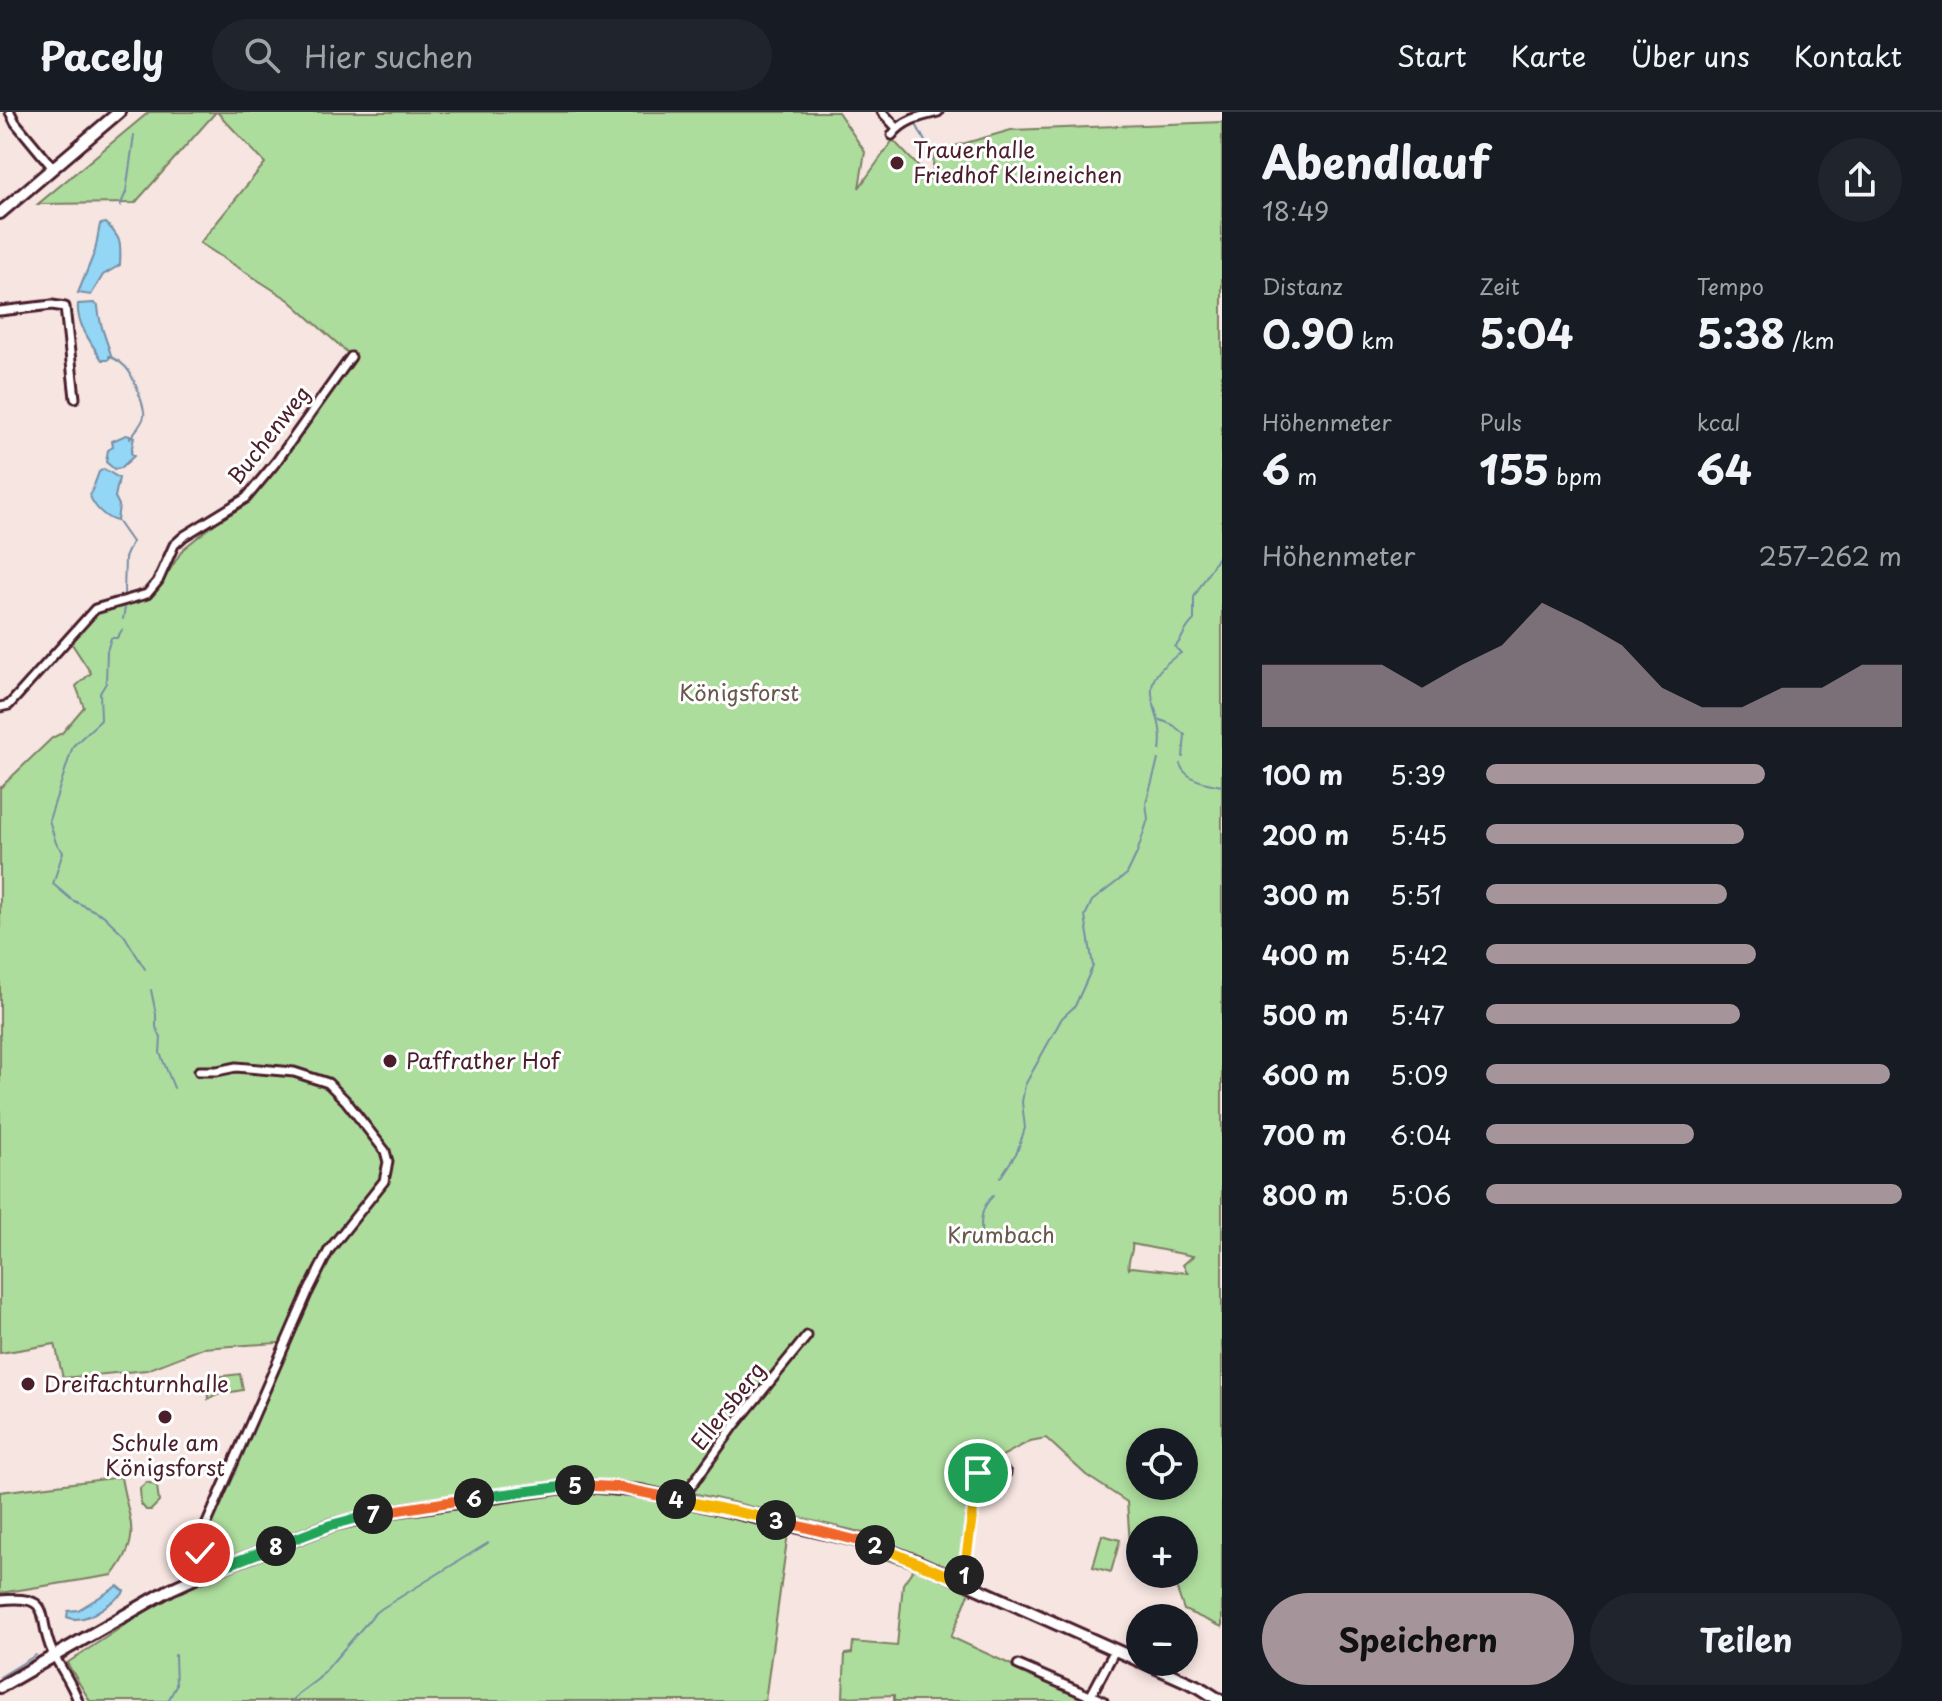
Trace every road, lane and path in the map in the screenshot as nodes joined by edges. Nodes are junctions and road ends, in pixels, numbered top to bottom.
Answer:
1 (10, 112) edge
2 (119, 112) edge
3 (882, 112) edge
4 (938, 112) edge
5 (921, 113) edge
6 (53, 168) junction
7 (0, 213) edge
8 (0, 311) edge
9 (351, 357) dead end
10 (75, 398) dead end
11 (0, 707) edge
12 (199, 1071) dead end
13 (807, 1336) dead end
14 (1006, 1473) dead end
15 (681, 1500) junction
16 (204, 1574) junction
17 (963, 1582) junction
18 (0, 1600) edge
19 (1115, 1650) junction
20 (1126, 1655) edge
21 (56, 1660) junction
22 (1018, 1665) dead end
23 (1174, 1676) edge
24 (0, 1687) edge
25 (0, 1695) edge
26 (1090, 1697) edge
27 (78, 1701) edge
28 (1103, 1701) edge
29 (1221, 1701) edge

1 - 6 street
2 - 6 main road
3 - 5 street
4 - 5 street
6 - 7 main road
8 - 10 street
9 - 11 street, Buchenweg
12 - 16 street
13 - 15 street, Ellersberg
14 - 17 street
15 - 16 main road
15 - 17 main road
16 - 21 main road
17 - 19 main road
18 - 21 street
19 - 20 main road
19 - 26 street
21 - 24 main road
21 - 25 main road
21 - 27 street
22 - 26 street
23 - 29 main road
26 - 28 street

